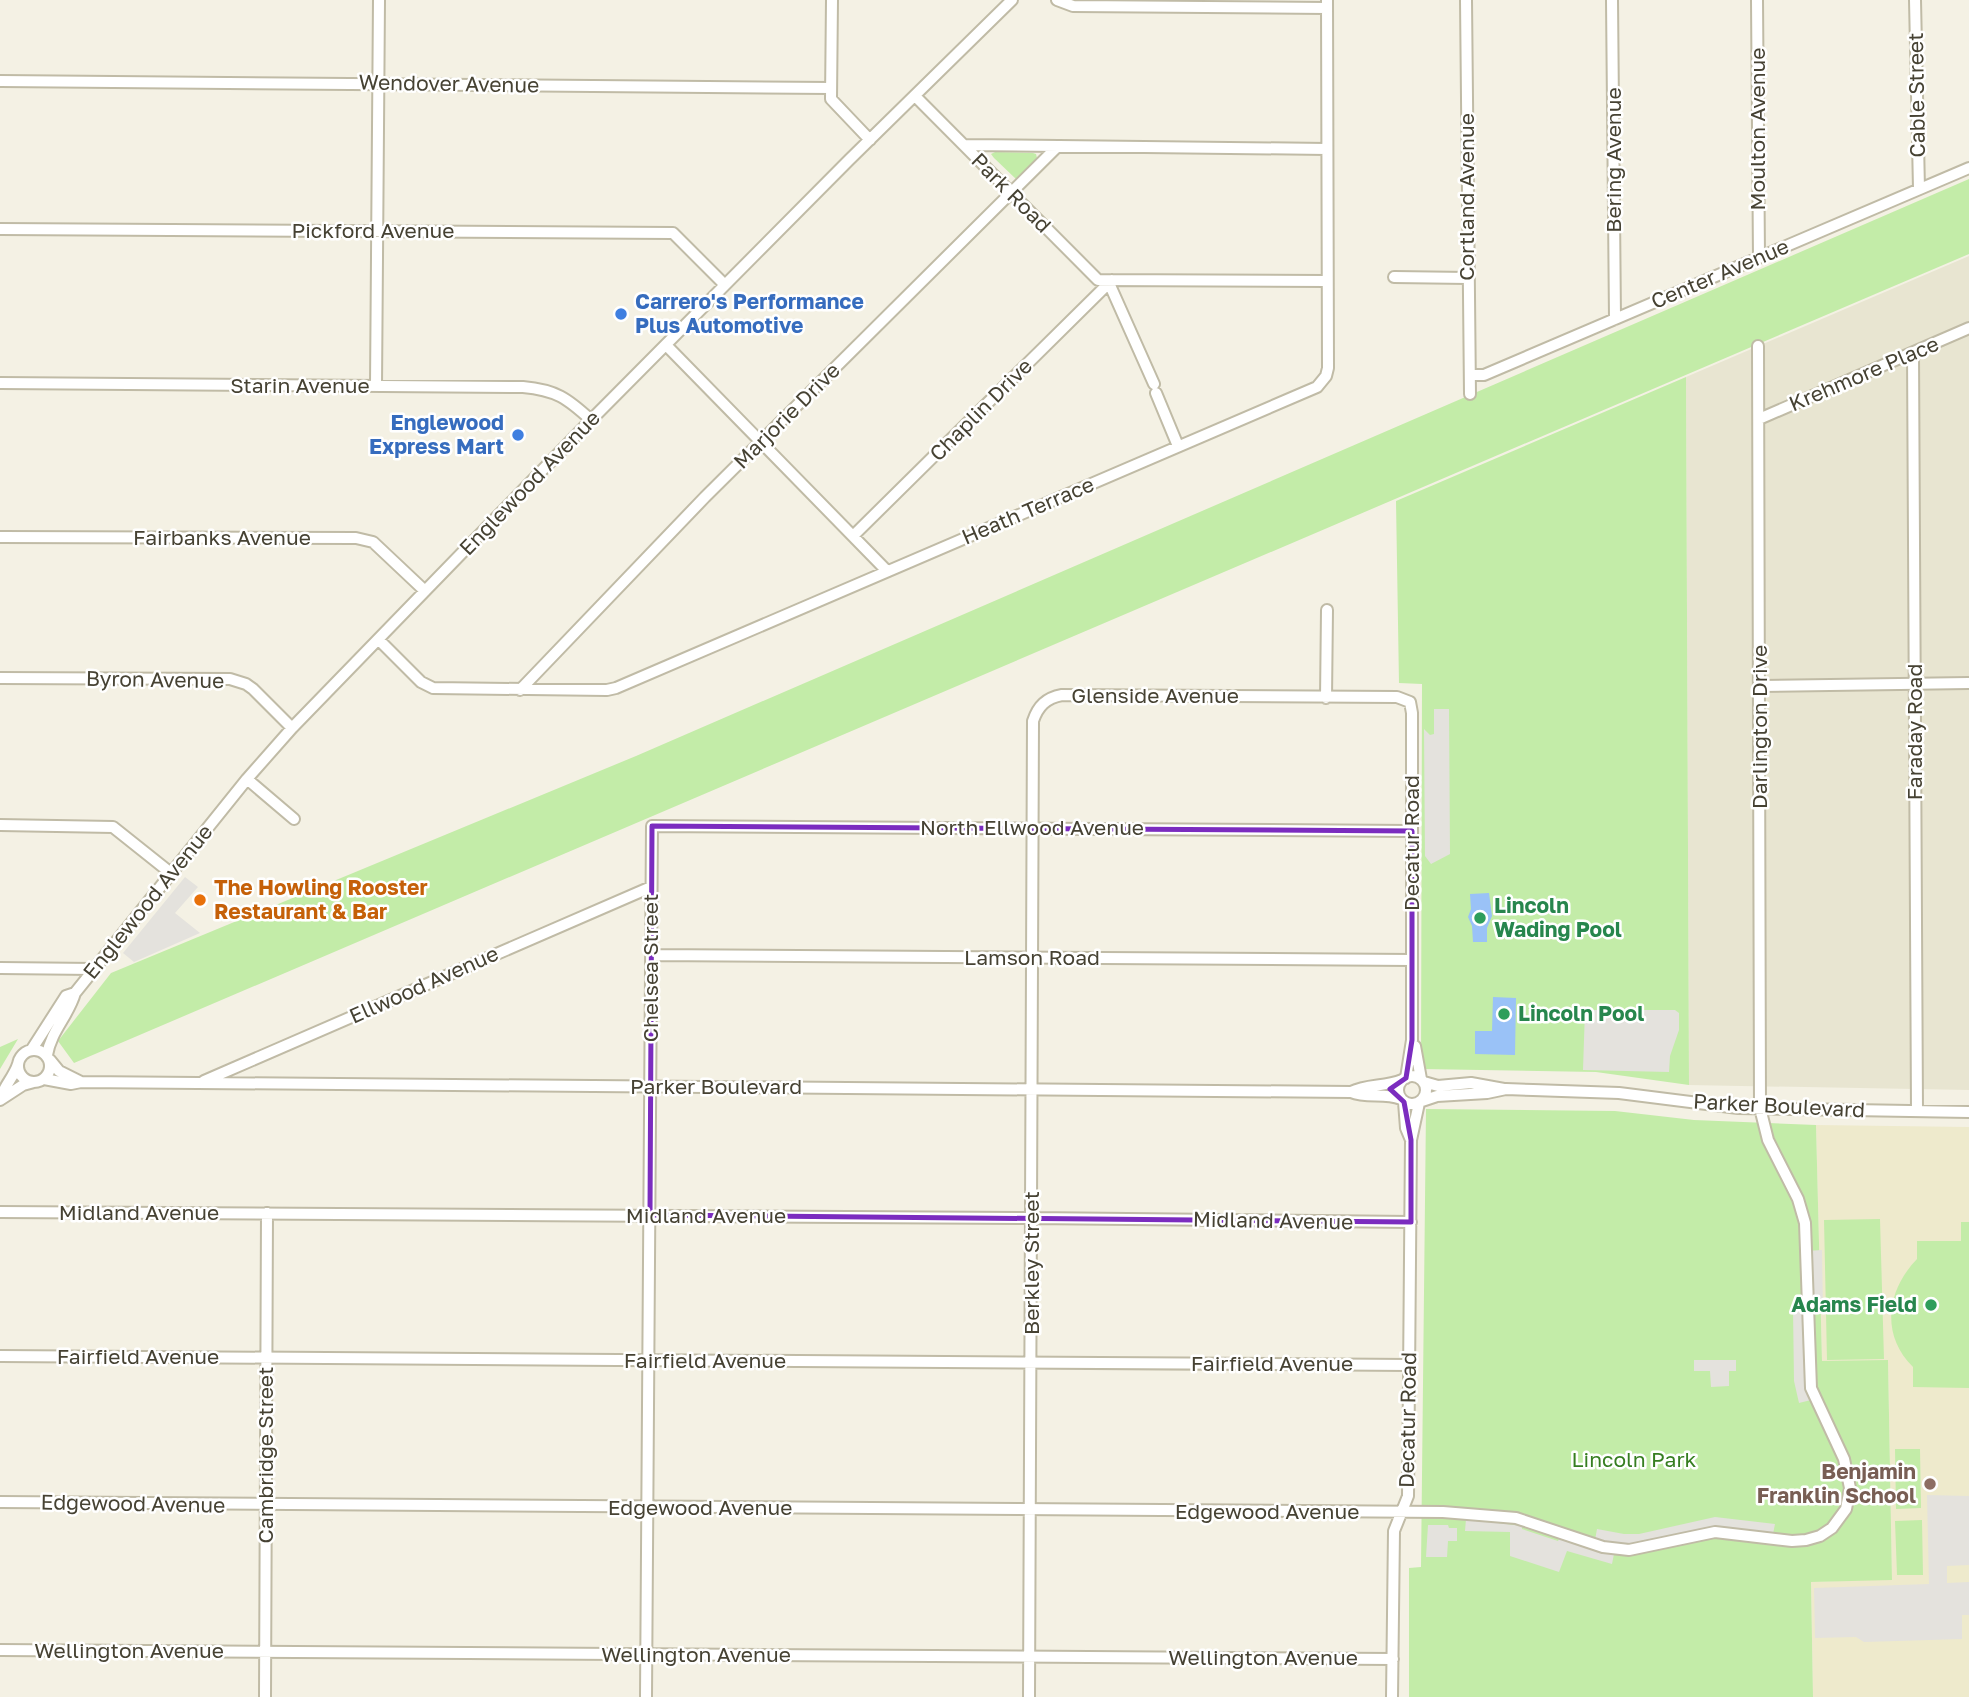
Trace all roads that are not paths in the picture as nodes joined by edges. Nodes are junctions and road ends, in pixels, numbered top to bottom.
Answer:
1 (379, 0) edge
2 (832, 0) edge
3 (1013, 0) edge
4 (1058, 0) edge
5 (1466, 0) edge
6 (1612, 0) edge
7 (1757, 0) edge
8 (1915, 0) edge
9 (1327, 4) edge
10 (0, 81) edge
11 (379, 83) junction
12 (831, 88) junction
13 (915, 96) junction
14 (870, 140) junction
15 (965, 145) junction
16 (1058, 146) junction
17 (1327, 149) junction
18 (1969, 168) edge
19 (1919, 189) junction
20 (1011, 193) junction
21 (0, 229) edge
22 (378, 231) junction
23 (1759, 258) junction
24 (1394, 277) dead end
25 (1468, 278) junction
26 (1110, 281) junction
27 (1327, 281) junction
28 (725, 285) junction
29 (1615, 319) junction
30 (1969, 328) edge
31 (666, 345) junction
32 (1759, 346) dead end
33 (1913, 353) junction
34 (1469, 376) junction
35 (0, 383) edge
36 (376, 386) junction
37 (1470, 394) dead end
38 (1759, 419) junction
39 (591, 420) junction
40 (762, 442) junction
41 (1178, 446) junction
42 (853, 536) junction
43 (0, 537) edge
44 (887, 571) junction
45 (425, 590) junction
46 (1327, 610) dead end
47 (379, 640) junction
48 (0, 678) edge
49 (1969, 683) edge
50 (1915, 685) junction
51 (1761, 686) junction
52 (520, 690) junction
53 (1397, 697) joint
54 (1326, 698) junction
55 (292, 728) junction
56 (247, 779) junction
57 (294, 819) dead end
58 (0, 825) edge
59 (652, 826) joint
60 (1033, 828) junction
61 (1412, 831) junction
62 (172, 874) junction
63 (651, 887) junction
64 (651, 955) junction
65 (1032, 958) junction
66 (1412, 960) junction
67 (0, 968) edge
68 (94, 969) junction
69 (75, 993) junction
70 (1412, 1040) junction
71 (32, 1049) junction
72 (48, 1057) junction
73 (18, 1064) junction
74 (1404, 1079) junction
75 (39, 1080) junction
76 (1422, 1080) junction
77 (81, 1082) junction
78 (198, 1083) junction
79 (650, 1086) junction
80 (1032, 1089) junction
81 (1506, 1089) junction
82 (1351, 1092) junction
83 (0, 1100) edge
84 (1402, 1101) junction
85 (1421, 1102) junction
86 (1760, 1108) junction
87 (1916, 1111) junction
88 (1969, 1112) edge
89 (1411, 1140) junction
90 (0, 1212) edge
91 (267, 1213) junction
92 (650, 1215) junction
93 (1032, 1218) junction
94 (1411, 1222) junction
95 (0, 1356) edge
96 (267, 1357) junction
97 (649, 1360) junction
98 (1031, 1363) junction
99 (1409, 1365) junction
100 (0, 1502) edge
101 (266, 1505) junction
102 (648, 1508) junction
103 (1030, 1510) junction
104 (1400, 1513) junction
105 (0, 1650) edge
106 (265, 1652) junction
107 (647, 1655) junction
108 (1029, 1657) junction
109 (1393, 1659) junction
110 (265, 1697) edge
111 (646, 1697) edge
112 (1029, 1697) edge
113 (1392, 1697) edge

1 - 11 street
2 - 12 street
3 - 13 street, Englewood Avenue
4 - 9 street
5 - 25 street, Cortland Avenue
6 - 29 street, Bering Avenue
7 - 23 street, Moulton Avenue
8 - 19 street, Cable Street
9 - 17 street, Heath Terrace
10 - 11 street, Wendover Avenue
11 - 12 street, Wendover Avenue
11 - 22 street
12 - 14 street
13 - 14 street, Englewood Avenue
13 - 15 street, Park Road
14 - 28 street, Englewood Avenue
15 - 16 street
15 - 20 street, Park Road
16 - 17 street
16 - 20 street, Marjorie Drive
17 - 27 street, Heath Terrace
18 - 19 street, Center Avenue
19 - 23 street, Center Avenue
20 - 26 street, Park Road
20 - 40 street, Marjorie Drive
21 - 22 street, Pickford Avenue
22 - 28 street, Pickford Avenue
22 - 36 street
23 - 29 street, Center Avenue
24 - 25 street
25 - 34 street, Cortland Avenue
26 - 27 street
26 - 41 street
26 - 42 street, Chaplin Drive
27 - 41 street, Heath Terrace
28 - 31 street, Englewood Avenue
29 - 34 street, Center Avenue
30 - 33 street, Krehmore Place
31 - 39 street, Englewood Avenue
31 - 40 street
32 - 38 street, Darlington Drive
33 - 38 street, Krehmore Place
33 - 50 street, Faraday Road
34 - 37 street, Cortland Avenue
35 - 36 street, Starin Avenue
36 - 39 street, Starin Avenue
38 - 51 street, Darlington Drive
39 - 45 street, Englewood Avenue
40 - 42 street
40 - 52 street, Marjorie Drive
41 - 44 street, Heath Terrace
42 - 44 street
43 - 45 street, Fairbanks Avenue
44 - 52 street, Heath Terrace
45 - 47 street, Englewood Avenue
46 - 54 street
47 - 52 street, Heath Terrace
47 - 55 street, Englewood Avenue
48 - 55 street, Byron Avenue
49 - 50 street
50 - 51 street
50 - 87 street, Faraday Road
51 - 86 street, Darlington Drive
53 - 54 street, Glenside Avenue
53 - 61 street, Decatur Road
54 - 60 street, Glenside Avenue
55 - 56 street, Englewood Avenue
56 - 57 street
56 - 62 street, Englewood Avenue
58 - 62 street
59 - 60 street, North Ellwood Avenue
59 - 63 street, Chelsea Street
60 - 61 street, North Ellwood Avenue
60 - 65 street, Berkley Street
61 - 66 street, Decatur Road
62 - 68 street, Englewood Avenue
63 - 64 street, Chelsea Street
63 - 78 street, Ellwood Avenue
64 - 65 street, Lamson Road
64 - 79 street, Chelsea Street
65 - 66 street, Lamson Road
65 - 80 street, Berkley Street
66 - 70 street, Decatur Road
67 - 68 street
68 - 69 street, Englewood Avenue
69 - 71 street, Englewood Avenue
69 - 72 street, Englewood Avenue
70 - 74 street, Decatur Road
70 - 76 street, Decatur Road
71 - 72 street
71 - 73 street, Englewood Avenue
72 - 75 street, Englewood Avenue
72 - 77 street
73 - 75 street
73 - 83 street, Englewood Avenue
74 - 76 street, Parker Boulevard
74 - 82 street, Parker Boulevard
74 - 84 street
75 - 77 street, Parker Boulevard
75 - 83 street, Englewood Avenue
76 - 81 street, Parker Boulevard
76 - 85 street
77 - 78 street, Parker Boulevard
78 - 79 street, Parker Boulevard
79 - 80 street, Parker Boulevard
79 - 92 street, Chelsea Street
80 - 82 street, Parker Boulevard
80 - 93 street, Berkley Street
81 - 85 street, Parker Boulevard
81 - 86 street, Parker Boulevard
82 - 84 street, Parker Boulevard
84 - 85 street, Parker Boulevard
84 - 89 street, Decatur Road
85 - 89 street, Decatur Road
86 - 87 street, Parker Boulevard
86 - 104 street, Darlington Drive
87 - 88 street, Parker Boulevard
89 - 94 street, Decatur Road
90 - 91 street, Midland Avenue
91 - 92 street, Midland Avenue
91 - 96 street, Cambridge Street
92 - 93 street, Midland Avenue
92 - 97 street, Chelsea Street
93 - 94 street, Midland Avenue
93 - 98 street, Berkley Street
94 - 99 street, Decatur Road
95 - 96 street, Fairfield Avenue
96 - 97 street, Fairfield Avenue
96 - 101 street, Cambridge Street
97 - 98 street, Fairfield Avenue
97 - 102 street, Chelsea Street
98 - 99 street, Fairfield Avenue
98 - 103 street, Berkley Street
99 - 104 street, Decatur Road
100 - 101 street, Edgewood Avenue
101 - 102 street, Edgewood Avenue
101 - 106 street, Cambridge Street
102 - 103 street, Edgewood Avenue
102 - 107 street, Chelsea Street
103 - 104 street, Edgewood Avenue
103 - 108 street, Berkley Street
104 - 109 street, Decatur Road
105 - 106 street, Wellington Avenue
106 - 107 street, Wellington Avenue
106 - 110 street, Cambridge Street
107 - 108 street, Wellington Avenue
107 - 111 street, Chelsea Street
108 - 109 street, Wellington Avenue
108 - 112 street, Berkley Street
109 - 113 street, Decatur Road

